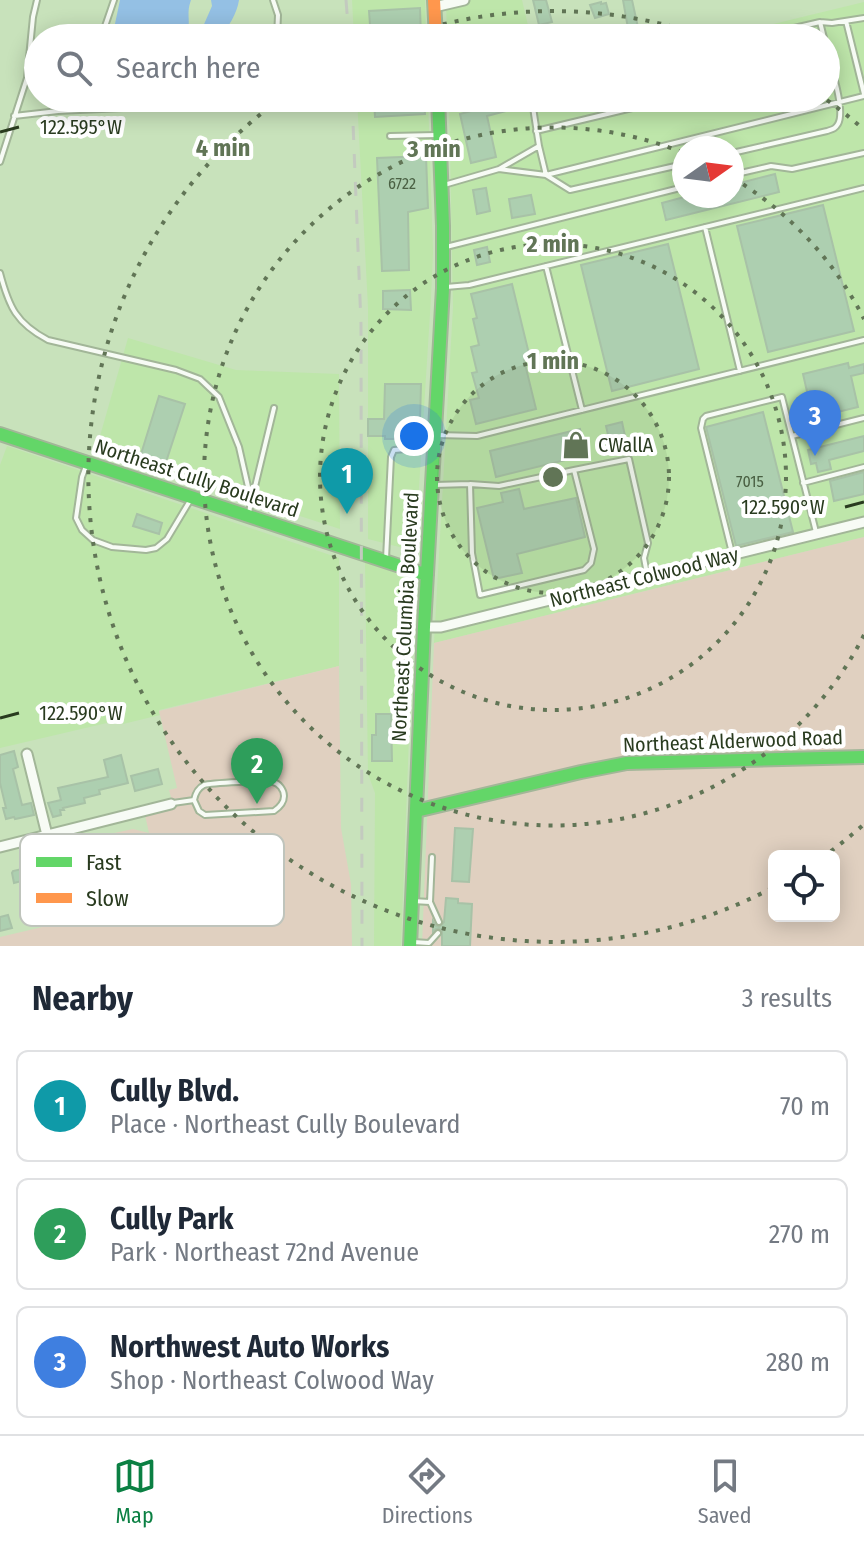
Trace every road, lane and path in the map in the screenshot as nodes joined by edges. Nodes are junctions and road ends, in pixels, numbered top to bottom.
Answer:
1 (37, 0) edge
2 (114, 0) edge
3 (273, 0) edge
4 (464, 0) edge
5 (434, 4) edge
6 (864, 18) edge
7 (846, 21) junction
8 (820, 22) joint
9 (32, 24) edge
10 (106, 24) edge
11 (278, 24) edge
12 (435, 24) edge
13 (811, 24) edge
14 (24, 87) edge
15 (864, 95) edge
16 (840, 102) edge
17 (61, 112) edge
18 (438, 112) edge
19 (533, 112) edge
20 (615, 112) edge
21 (799, 112) edge
22 (839, 112) edge
23 (14, 116) junction
24 (536, 131) junction
25 (439, 135) junction
26 (390, 136) dead end
27 (539, 146) junction
28 (744, 150) edge
29 (864, 153) edge
30 (0, 162) edge
31 (672, 167) edge
32 (499, 169) junction
33 (744, 172) edge
34 (546, 175) junction
35 (442, 186) junction
36 (864, 188) edge
37 (672, 190) edge
38 (705, 227) junction
39 (444, 248) junction
40 (546, 266) junction
41 (0, 273) edge
42 (443, 288) junction
43 (864, 340) edge
44 (740, 371) junction
45 (274, 408) dead end
46 (582, 410) junction
47 (864, 418) edge
48 (0, 434) edge
49 (792, 436) junction
50 (434, 441) junction
51 (88, 463) junction
52 (864, 467) edge
53 (574, 470) junction
54 (803, 483) junction
55 (470, 484) junction
56 (431, 485) junction
57 (192, 497) junction
58 (251, 500) junction
59 (248, 516) junction
60 (864, 522) edge
61 (817, 534) junction
62 (732, 555) junction
63 (385, 561) junction
64 (427, 575) junction
65 (648, 576) junction
66 (424, 627) junction
67 (27, 754) dead end
68 (864, 757) edge
69 (194, 800) junction
70 (171, 804) joint
71 (416, 811) junction
72 (47, 834) edge
73 (51, 834) edge
74 (20, 842) edge
75 (0, 847) edge
76 (432, 857) dead end
77 (412, 901) junction
78 (430, 902) junction
79 (439, 922) dead end
80 (438, 933) dead end
81 (410, 944) edge

1 - 9 lane
2 - 10 lane
3 - 11 lane
4 - 5 street
5 - 12 main road
6 - 7 lane
7 - 8 lane
7 - 15 lane
8 - 13 lane
14 - 23 lane
15 - 16 lane
17 - 23 lane
18 - 25 main road, Northeast Columbia Boulevard
19 - 24 lane
20 - 24 lane
21 - 34 lane
22 - 28 lane
23 - 30 lane
24 - 27 lane
25 - 26 lane
25 - 35 main road, Northeast Columbia Boulevard
27 - 32 lane
27 - 34 lane
29 - 33 lane
31 - 34 lane
32 - 34 lane
32 - 35 lane
35 - 39 main road, Northeast Columbia Boulevard
36 - 38 lane
37 - 39 lane
38 - 40 lane
38 - 44 lane
39 - 42 main road, Northeast Columbia Boulevard
40 - 42 lane
40 - 46 lane
41 - 58 lane
42 - 50 main road, Northeast Columbia Boulevard
43 - 44 lane
44 - 46 lane
45 - 58 lane
46 - 50 lane
47 - 49 lane
48 - 51 main road, Northeast Cully Boulevard
49 - 54 lane
49 - 62 lane
50 - 56 main road, Northeast Columbia Boulevard
50 - 63 lane
51 - 57 main road, Northeast Cully Boulevard
51 - 57 lane
52 - 54 lane
53 - 55 lane
53 - 55 lane
53 - 65 lane
54 - 61 lane
55 - 56 lane
56 - 64 main road, Northeast Columbia Boulevard
57 - 59 main road, Northeast Cully Boulevard
58 - 59 lane
59 - 63 main road, Northeast Cully Boulevard
60 - 61 street, Northeast Colwood Way
61 - 62 street, Northeast Colwood Way
62 - 65 street, Northeast Colwood Way
63 - 64 main road, Northeast Cully Boulevard
64 - 66 main road, Northeast Columbia Boulevard
65 - 66 street, Northeast Colwood Way
66 - 71 main road, Northeast Columbia Boulevard
67 - 72 street
68 - 71 main road, Northeast Alderwood Road
69 - 69 lane
69 - 70 lane
70 - 73 street
71 - 77 main road, Northeast Columbia Boulevard
74 - 75 street
76 - 78 lane
77 - 78 lane
77 - 81 main road, Northeast Columbia Boulevard
78 - 79 lane
80 - 81 lane

